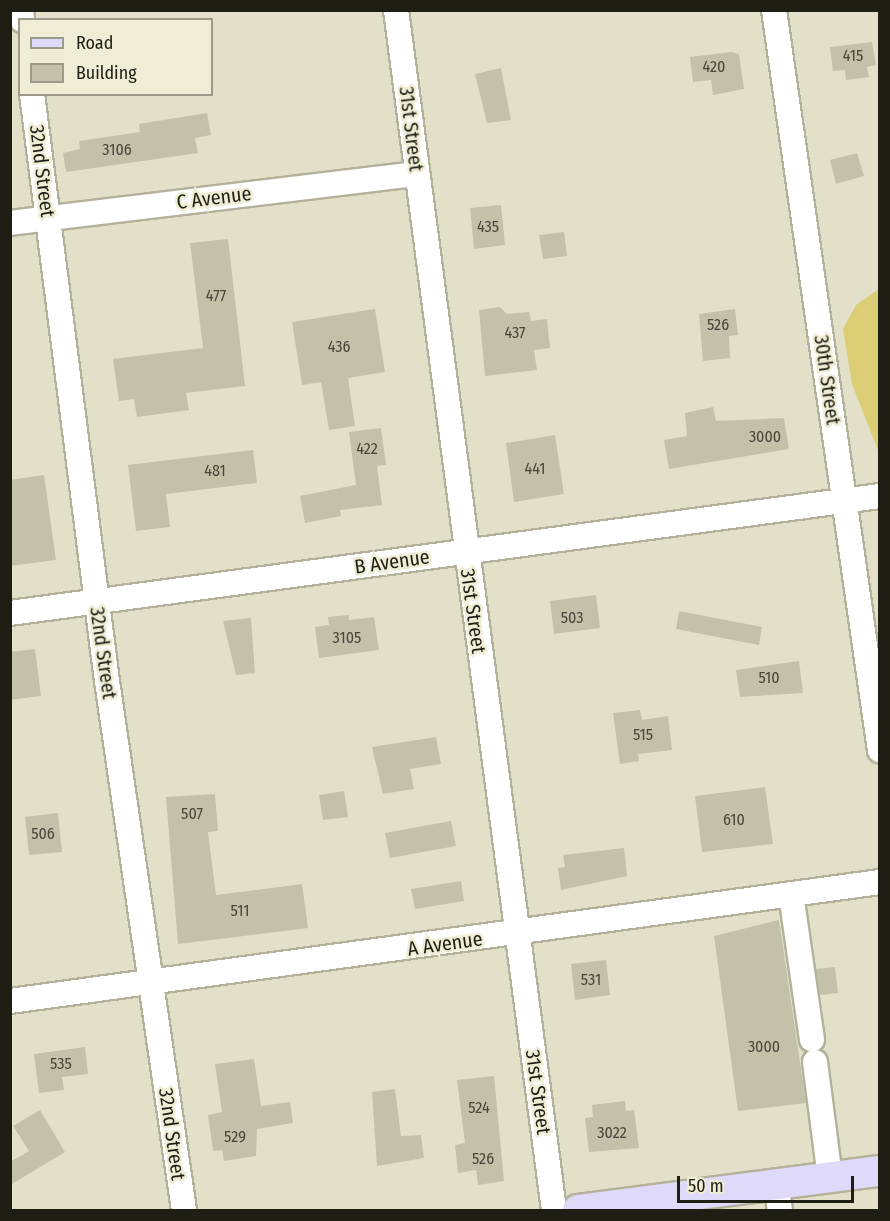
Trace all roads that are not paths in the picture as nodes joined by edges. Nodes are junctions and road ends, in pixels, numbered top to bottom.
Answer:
1 (396, 10) edge
2 (774, 10) edge
3 (32, 96) edge
4 (417, 174) junction
5 (48, 218) junction
6 (10, 223) edge
7 (879, 496) edge
8 (844, 501) junction
9 (465, 552) junction
10 (97, 602) junction
11 (10, 613) edge
12 (879, 750) edge
13 (879, 882) edge
14 (791, 894) junction
15 (516, 935) junction
16 (150, 983) junction
17 (10, 1001) edge
18 (879, 1171) edge
19 (830, 1178) junction
20 (778, 1198) edge
21 (184, 1210) edge
22 (554, 1210) edge
23 (586, 1210) edge

1 - 4 street, 31st Street
2 - 8 street, 30th Street
3 - 5 street, 32nd Street
4 - 5 street, C Avenue
4 - 9 street, 31st Street
5 - 6 street, C Avenue
5 - 10 street, 32nd Street
7 - 8 street, B Avenue
8 - 9 street, B Avenue
8 - 12 street, 30th Street
9 - 10 street, B Avenue
9 - 15 street, 31st Street
10 - 11 street, B Avenue
10 - 16 street, 32nd Street
13 - 14 street, A Avenue
14 - 15 street, A Avenue
14 - 19 street
15 - 16 street, A Avenue
15 - 22 street, 31st Street
16 - 17 street, A Avenue
16 - 21 street, 32nd Street
18 - 19 main road
19 - 20 main road
20 - 23 main road

